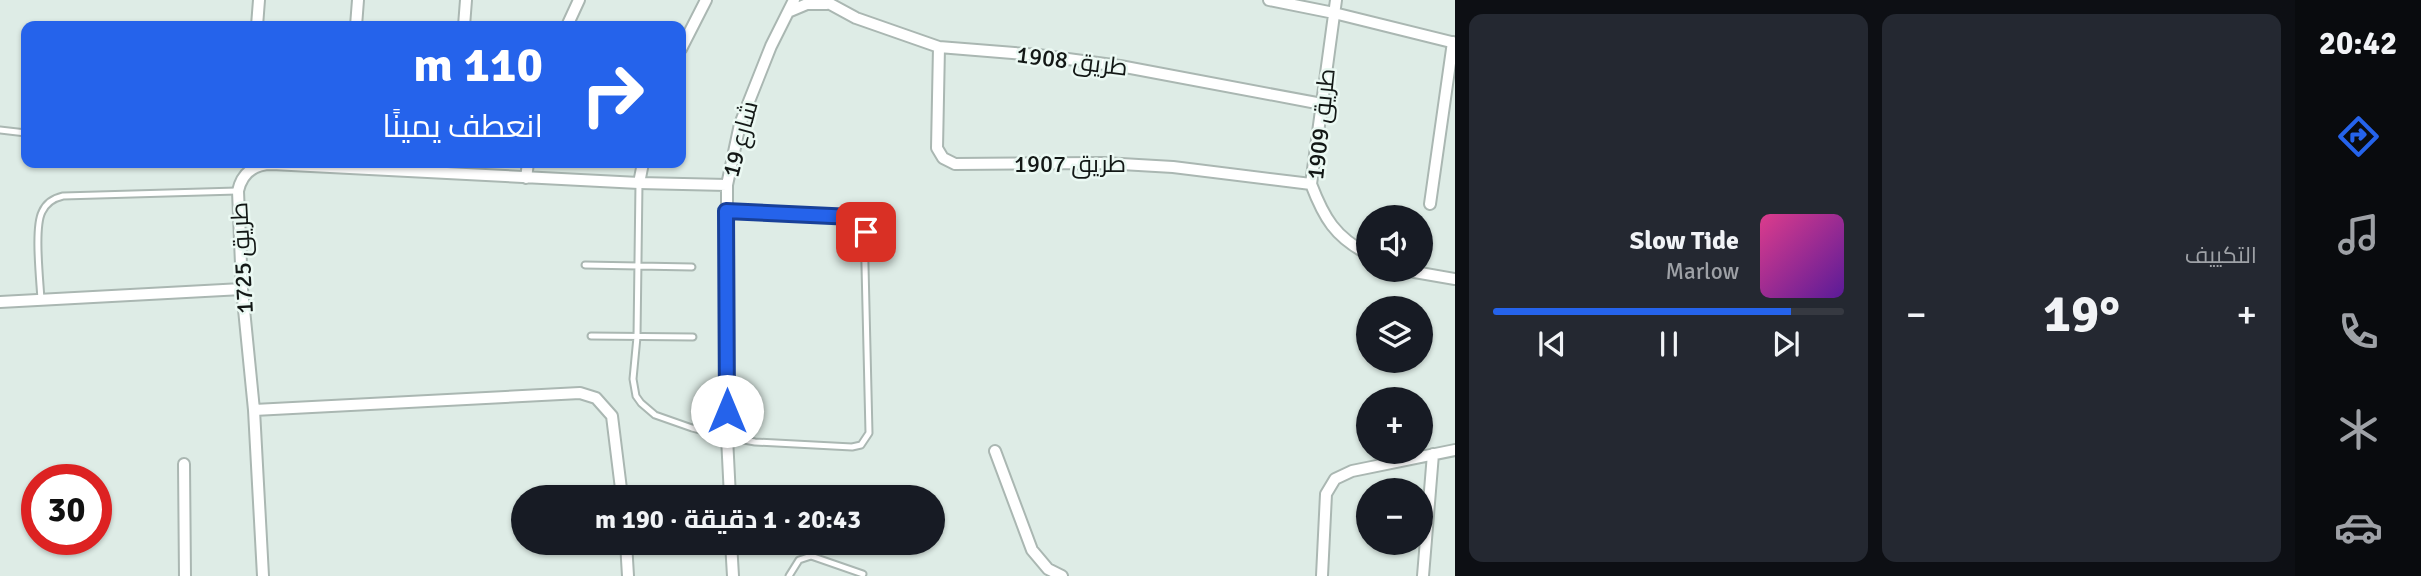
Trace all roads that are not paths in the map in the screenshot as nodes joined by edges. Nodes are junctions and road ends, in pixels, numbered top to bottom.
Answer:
1 (260, 0) edge
2 (358, 0) edge
3 (466, 0) edge
4 (579, 0) edge
5 (706, 0) edge
6 (794, 0) edge
7 (1269, 0) edge
8 (1336, 0) edge
9 (825, 2) edge
10 (788, 12) junction
11 (1334, 13) junction
12 (258, 21) edge
13 (356, 21) edge
14 (464, 21) edge
15 (569, 21) edge
16 (686, 39) edge
17 (1454, 42) edge
18 (939, 47) junction
19 (1322, 104) junction
20 (0, 130) edge
21 (21, 132) edge
22 (247, 168) edge
23 (345, 168) edge
24 (527, 168) edge
25 (642, 168) edge
26 (526, 178) junction
27 (639, 183) junction
28 (1311, 184) junction
29 (727, 185) junction
30 (238, 191) junction
31 (1430, 204) dead end
32 (726, 211) junction
33 (1356, 248) edge
34 (585, 265) dead end
35 (637, 266) junction
36 (692, 267) dead end
37 (1433, 275) edge
38 (1455, 279) edge
39 (242, 289) junction
40 (41, 300) junction
41 (0, 302) edge
42 (591, 337) dead end
43 (637, 337) junction
44 (693, 337) dead end
45 (254, 410) junction
46 (727, 437) junction
47 (995, 450) dead end
48 (1455, 450) edge
49 (1433, 454) edge
50 (184, 464) dead end
51 (1385, 464) edge
52 (1432, 464) edge
53 (621, 485) edge
54 (729, 485) edge
55 (627, 555) edge
56 (732, 555) edge
57 (863, 574) edge
58 (185, 576) edge
59 (263, 576) edge
60 (628, 576) edge
61 (733, 576) edge
62 (789, 576) edge
63 (1062, 576) edge
64 (1322, 576) edge
65 (1423, 576) edge

1 - 12 street
2 - 13 street
3 - 14 street
4 - 15 street
5 - 16 street
6 - 10 street, شارع 19
7 - 11 street
8 - 11 street, طريق 1909
9 - 10 street, طريق 1908
9 - 18 street, طريق 1908
10 - 29 street, شارع 19
11 - 17 street
11 - 19 street, طريق 1909
17 - 31 street
18 - 19 street, طريق 1908
18 - 28 street, طريق 1907
19 - 28 street, طريق 1909
20 - 21 lane
22 - 30 street, طريق 1725
23 - 26 street, طريق 1725
24 - 26 street
25 - 27 street
26 - 27 street, طريق 1725
27 - 29 street, طريق 1725
27 - 35 lane
28 - 33 street, طريق 1909
29 - 32 street, شارع 19
30 - 39 street, طريق 1725
30 - 40 lane
32 - 46 street, شارع 19
32 - 46 lane
34 - 35 lane
35 - 36 lane
35 - 43 lane
37 - 38 street
39 - 40 street
39 - 45 street, طريق 1725
40 - 41 street
42 - 43 lane
43 - 44 lane
43 - 46 lane
45 - 53 street
45 - 59 street, طريق 1725
46 - 54 street, شارع 19
47 - 63 street
48 - 49 street
50 - 58 street
51 - 64 street
52 - 65 street
55 - 60 street
56 - 61 street
57 - 62 lane

